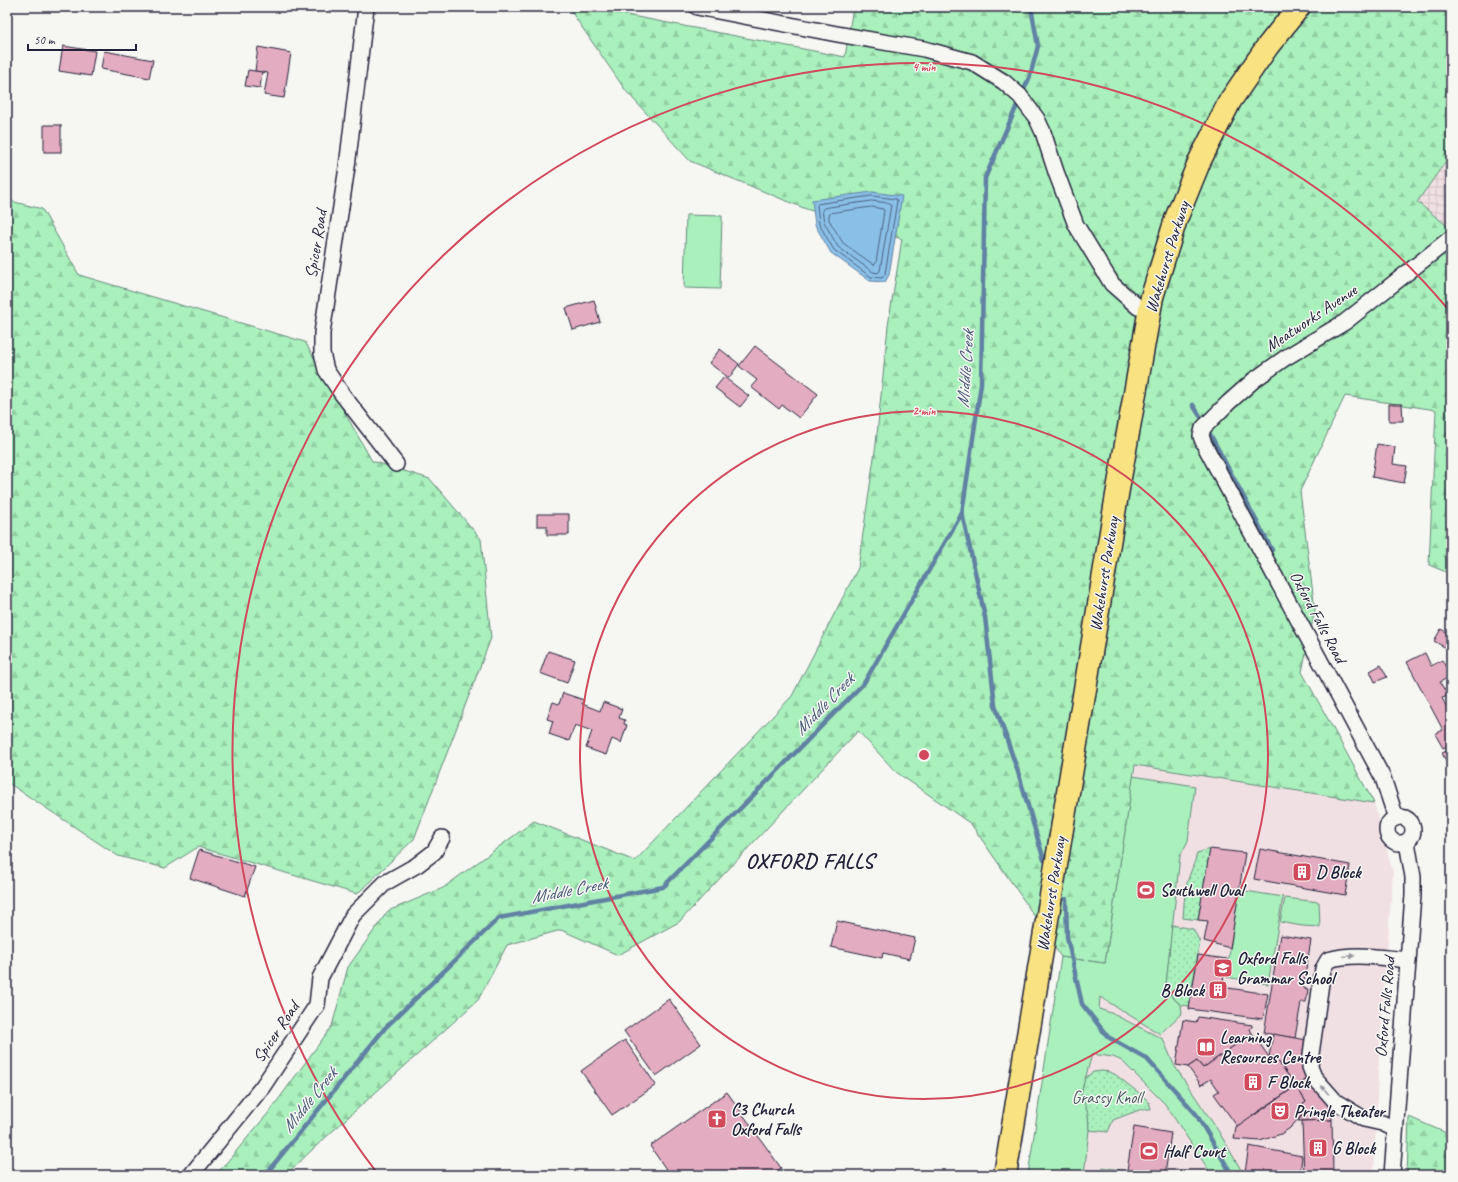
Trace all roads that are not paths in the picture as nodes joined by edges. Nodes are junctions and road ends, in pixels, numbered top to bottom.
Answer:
1 (366, 7) edge
2 (697, 7) edge
3 (1299, 7) edge
4 (1451, 238) edge
5 (1149, 310) junction
6 (1201, 436) joint
7 (396, 464) dead end
8 (442, 838) dead end
9 (1408, 960) junction
10 (1395, 1129) junction
11 (191, 1175) edge
12 (1005, 1175) edge
13 (1392, 1175) edge

1 - 7 street, Spicer Road
2 - 5 street
3 - 5 main road, Wakehurst Parkway
4 - 6 street, Meatworks Avenue
5 - 12 main road, Wakehurst Parkway
6 - 9 street, Oxford Falls Road
8 - 11 street, Spicer Road
9 - 10 street, Oxford Falls Road
10 -> 9 street
10 - 13 street, Oxford Falls Road

